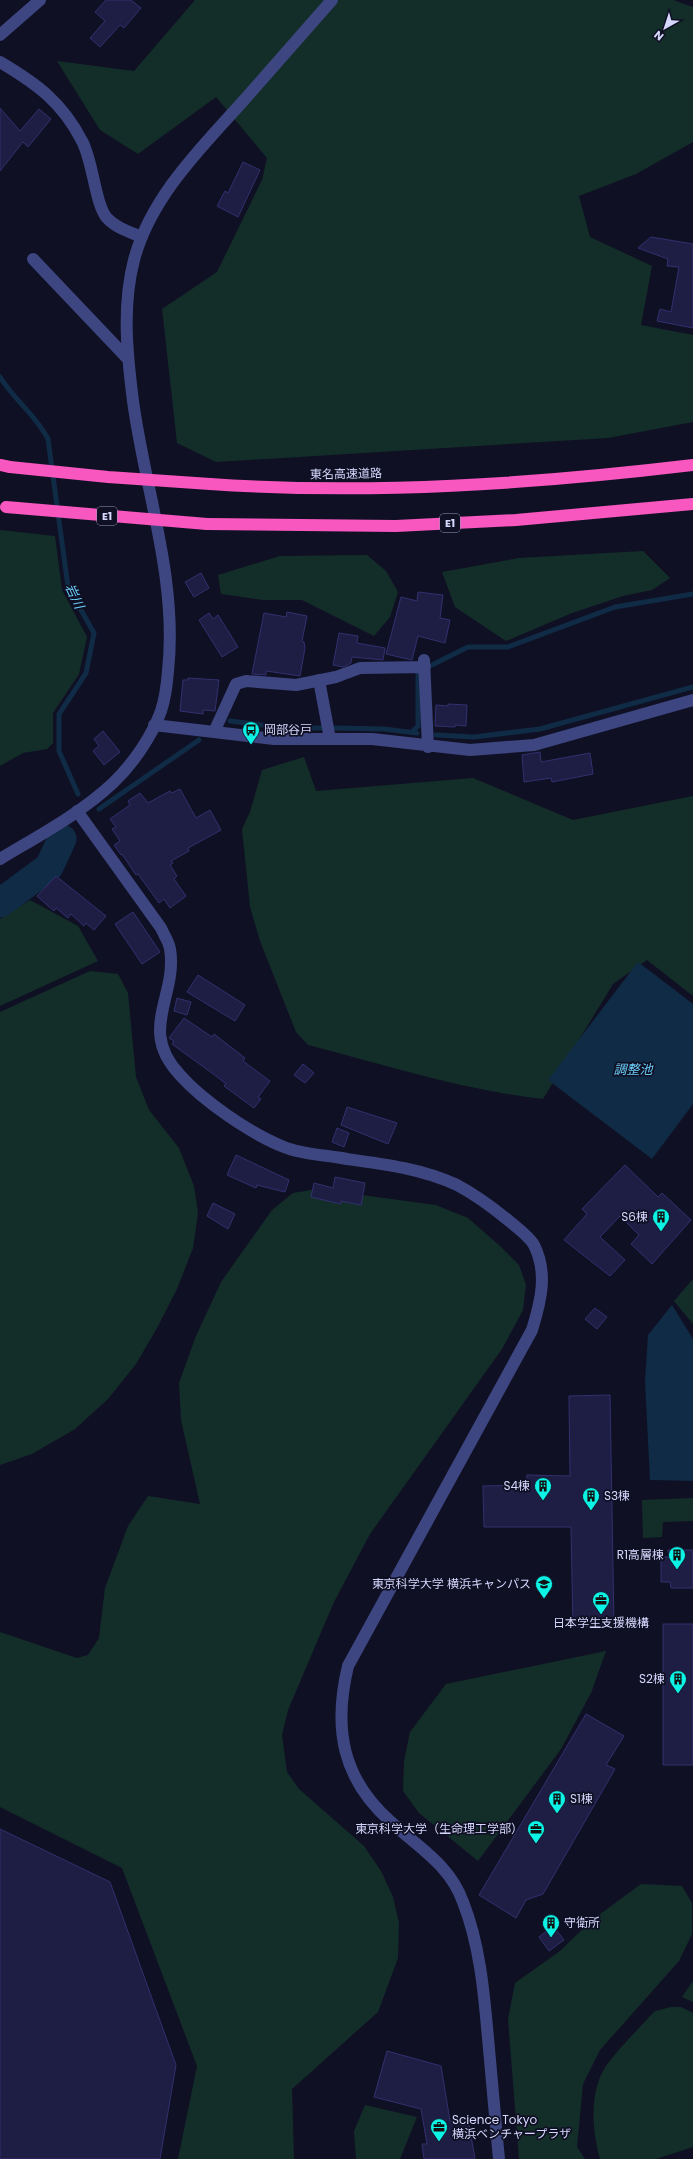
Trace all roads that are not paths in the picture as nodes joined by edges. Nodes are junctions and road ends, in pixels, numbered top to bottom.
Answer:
1 (40, 0) edge
2 (332, 0) edge
3 (0, 35) edge
4 (0, 62) edge
5 (142, 237) junction
6 (33, 259) dead end
7 (128, 359) junction
8 (5, 466) edge
9 (693, 466) edge
10 (693, 504) edge
11 (3, 506) edge
12 (319, 680) junction
13 (693, 700) edge
14 (154, 725) junction
15 (214, 732) junction
16 (330, 739) junction
17 (428, 746) junction
18 (77, 811) junction
19 (0, 859) edge
20 (499, 2159) edge

1 - 3 street
2 - 5 street
4 - 5 street
5 - 7 street
6 - 7 street
7 - 14 street
8 - 9 highway, 東名高速道路, bridge
10 - 11 highway, E1, bridge
12 - 15 street
12 - 16 street
12 - 17 street
13 - 17 street
14 - 15 street
14 - 18 street
15 - 16 street
16 - 17 street
18 - 19 street
18 - 20 street

